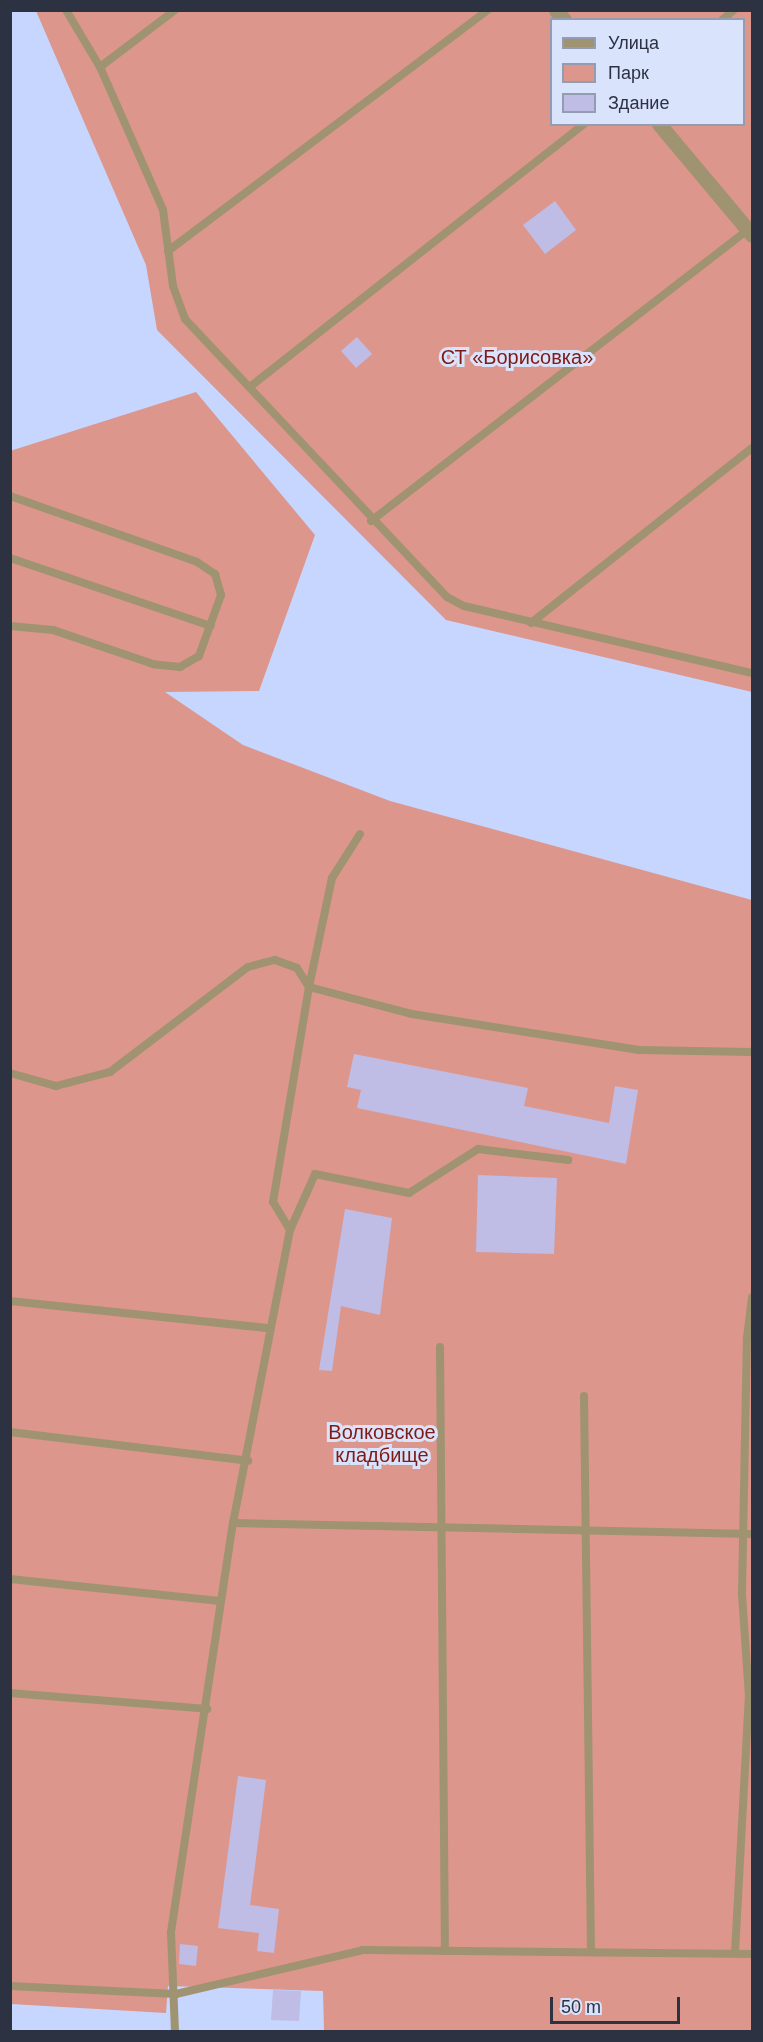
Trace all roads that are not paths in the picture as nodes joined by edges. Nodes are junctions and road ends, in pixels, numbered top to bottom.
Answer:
1 (66, 10) edge
2 (175, 10) edge
3 (488, 10) edge
4 (100, 68) junction
5 (581, 126) edge
6 (661, 126) edge
7 (751, 230) edge
8 (168, 251) junction
9 (252, 386) junction
10 (753, 448) edge
11 (10, 496) edge
12 (371, 521) junction
13 (10, 558) edge
14 (531, 623) junction
15 (10, 626) edge
16 (212, 626) junction
17 (750, 669) edge
18 (360, 834) dead end
19 (309, 987) junction
20 (753, 1052) edge
21 (10, 1073) edge
22 (567, 1160) dead end
23 (290, 1230) junction
24 (753, 1297) edge
25 (10, 1301) edge
26 (269, 1328) junction
27 (440, 1347) dead end
28 (584, 1396) dead end
29 (10, 1432) edge
30 (248, 1461) junction
31 (233, 1523) junction
32 (439, 1528) junction
33 (583, 1531) junction
34 (748, 1534) edge
35 (10, 1579) edge
36 (220, 1601) junction
37 (10, 1693) edge
38 (207, 1709) junction
39 (446, 1951) junction
40 (591, 1952) junction
41 (735, 1953) junction
42 (753, 1953) edge
43 (10, 1986) edge
44 (176, 1994) junction
45 (175, 2031) edge

1 - 4 lane
2 - 4 lane
3 - 8 lane
4 - 8 lane
5 - 9 lane
6 - 7 street
7 - 12 lane
8 - 9 lane
9 - 12 lane
10 - 14 lane
11 - 16 lane
12 - 14 lane
13 - 16 lane
14 - 17 lane
15 - 16 lane
18 - 19 lane
19 - 20 lane
19 - 21 lane
19 - 23 lane
22 - 23 lane
23 - 26 lane
24 - 34 lane
25 - 26 lane
26 - 30 lane
27 - 32 lane
28 - 33 lane
29 - 30 lane
30 - 31 lane
31 - 32 lane
31 - 36 lane
32 - 33 lane
32 - 39 lane
33 - 34 lane
33 - 40 lane
34 - 41 lane
35 - 36 lane
36 - 38 lane
37 - 38 lane
38 - 44 lane
39 - 40 lane
39 - 44 lane
40 - 41 lane
41 - 42 lane
43 - 44 lane
44 - 45 lane

